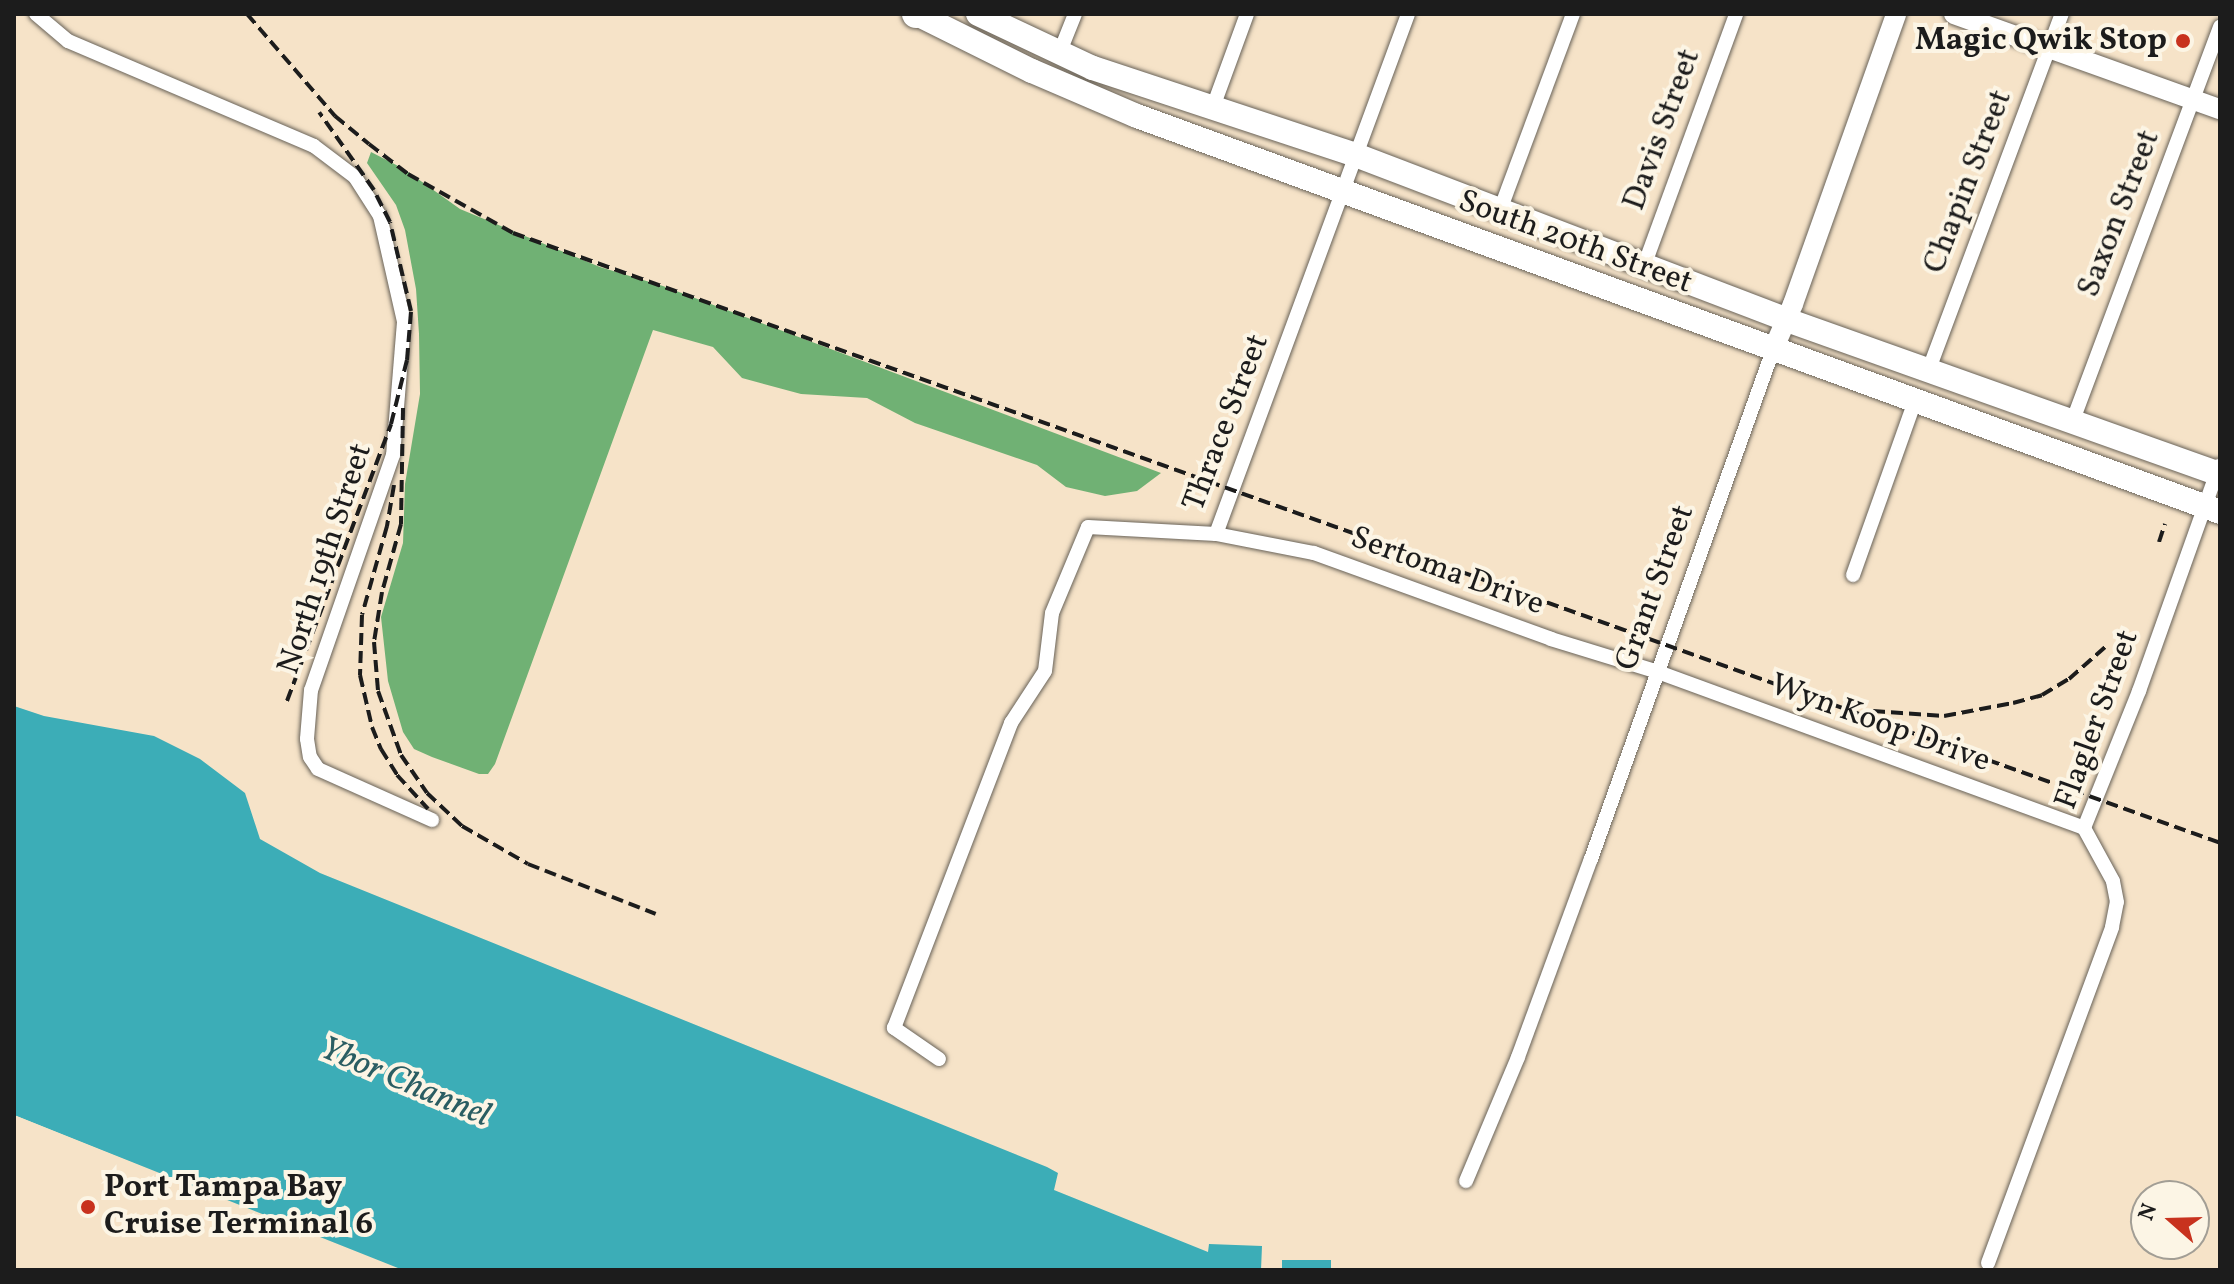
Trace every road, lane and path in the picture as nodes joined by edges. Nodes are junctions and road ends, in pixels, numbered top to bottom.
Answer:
1 (36, 14) edge
2 (917, 14) edge
3 (978, 14) edge
4 (1075, 14) edge
5 (1247, 14) edge
6 (1408, 14) edge
7 (1573, 14) edge
8 (1736, 14) edge
9 (1896, 14) edge
10 (1954, 14) edge
11 (2062, 14) edge
12 (2220, 27) edge
13 (2049, 48) junction
14 (1059, 54) junction
15 (1093, 68) junction
16 (2194, 99) junction
17 (1213, 107) junction
18 (2220, 109) edge
19 (1163, 126) junction
20 (1353, 154) junction
21 (1340, 190) junction
22 (1499, 213) junction
23 (1644, 266) junction
24 (1787, 320) junction
25 (1773, 350) junction
26 (1929, 369) junction
27 (1914, 404) junction
28 (2073, 420) junction
29 (2219, 470) edge
30 (2212, 509) edge
31 (1216, 534) junction
32 (1853, 575) dead end
33 (1658, 672) junction
34 (432, 820) dead end
35 (2084, 828) junction
36 (939, 1059) dead end
37 (1466, 1181) dead end
38 (1988, 1263) dead end

1 - 34 street, North 19th Street
2 - 19 main road, South 20th Street
3 - 14 main road, South 20th Street
4 - 14 street
5 - 17 street
6 - 20 street, Thrace Street
7 - 22 street
8 - 23 street, Davis Street
9 - 24 street, Grant Street
10 - 13 street
11 - 13 street, Chapin Street
12 - 16 street, Saxon Street
13 - 16 street
13 - 26 street, Chapin Street
14 - 15 main road, South 20th Street
15 - 17 main road, South 20th Street
15 - 19 main road
16 - 18 street
16 - 28 street, Saxon Street
17 - 20 main road, South 20th Street
19 - 21 main road, South 20th Street
20 - 21 street, Thrace Street
20 - 22 main road, South 20th Street
21 - 25 main road, South 20th Street
21 - 31 street, Thrace Street
22 - 23 main road, South 20th Street
23 - 24 main road, South 20th Street
24 - 25 street, Grant Street
24 - 26 main road, South 20th Street
25 - 27 main road, South 20th Street
25 - 33 street, Grant Street
26 - 28 main road, South 20th Street
27 - 30 main road, South 20th Street
27 - 32 street
28 - 29 main road, South 20th Street
29 - 30 street, Flagler Street
30 - 35 street, Flagler Street
31 - 33 street, Sertoma Drive
31 - 36 street, Thrace Street
33 - 35 street, Wyn Koop Drive
33 - 37 street, Grant Street
35 - 38 street, Flagler Street

